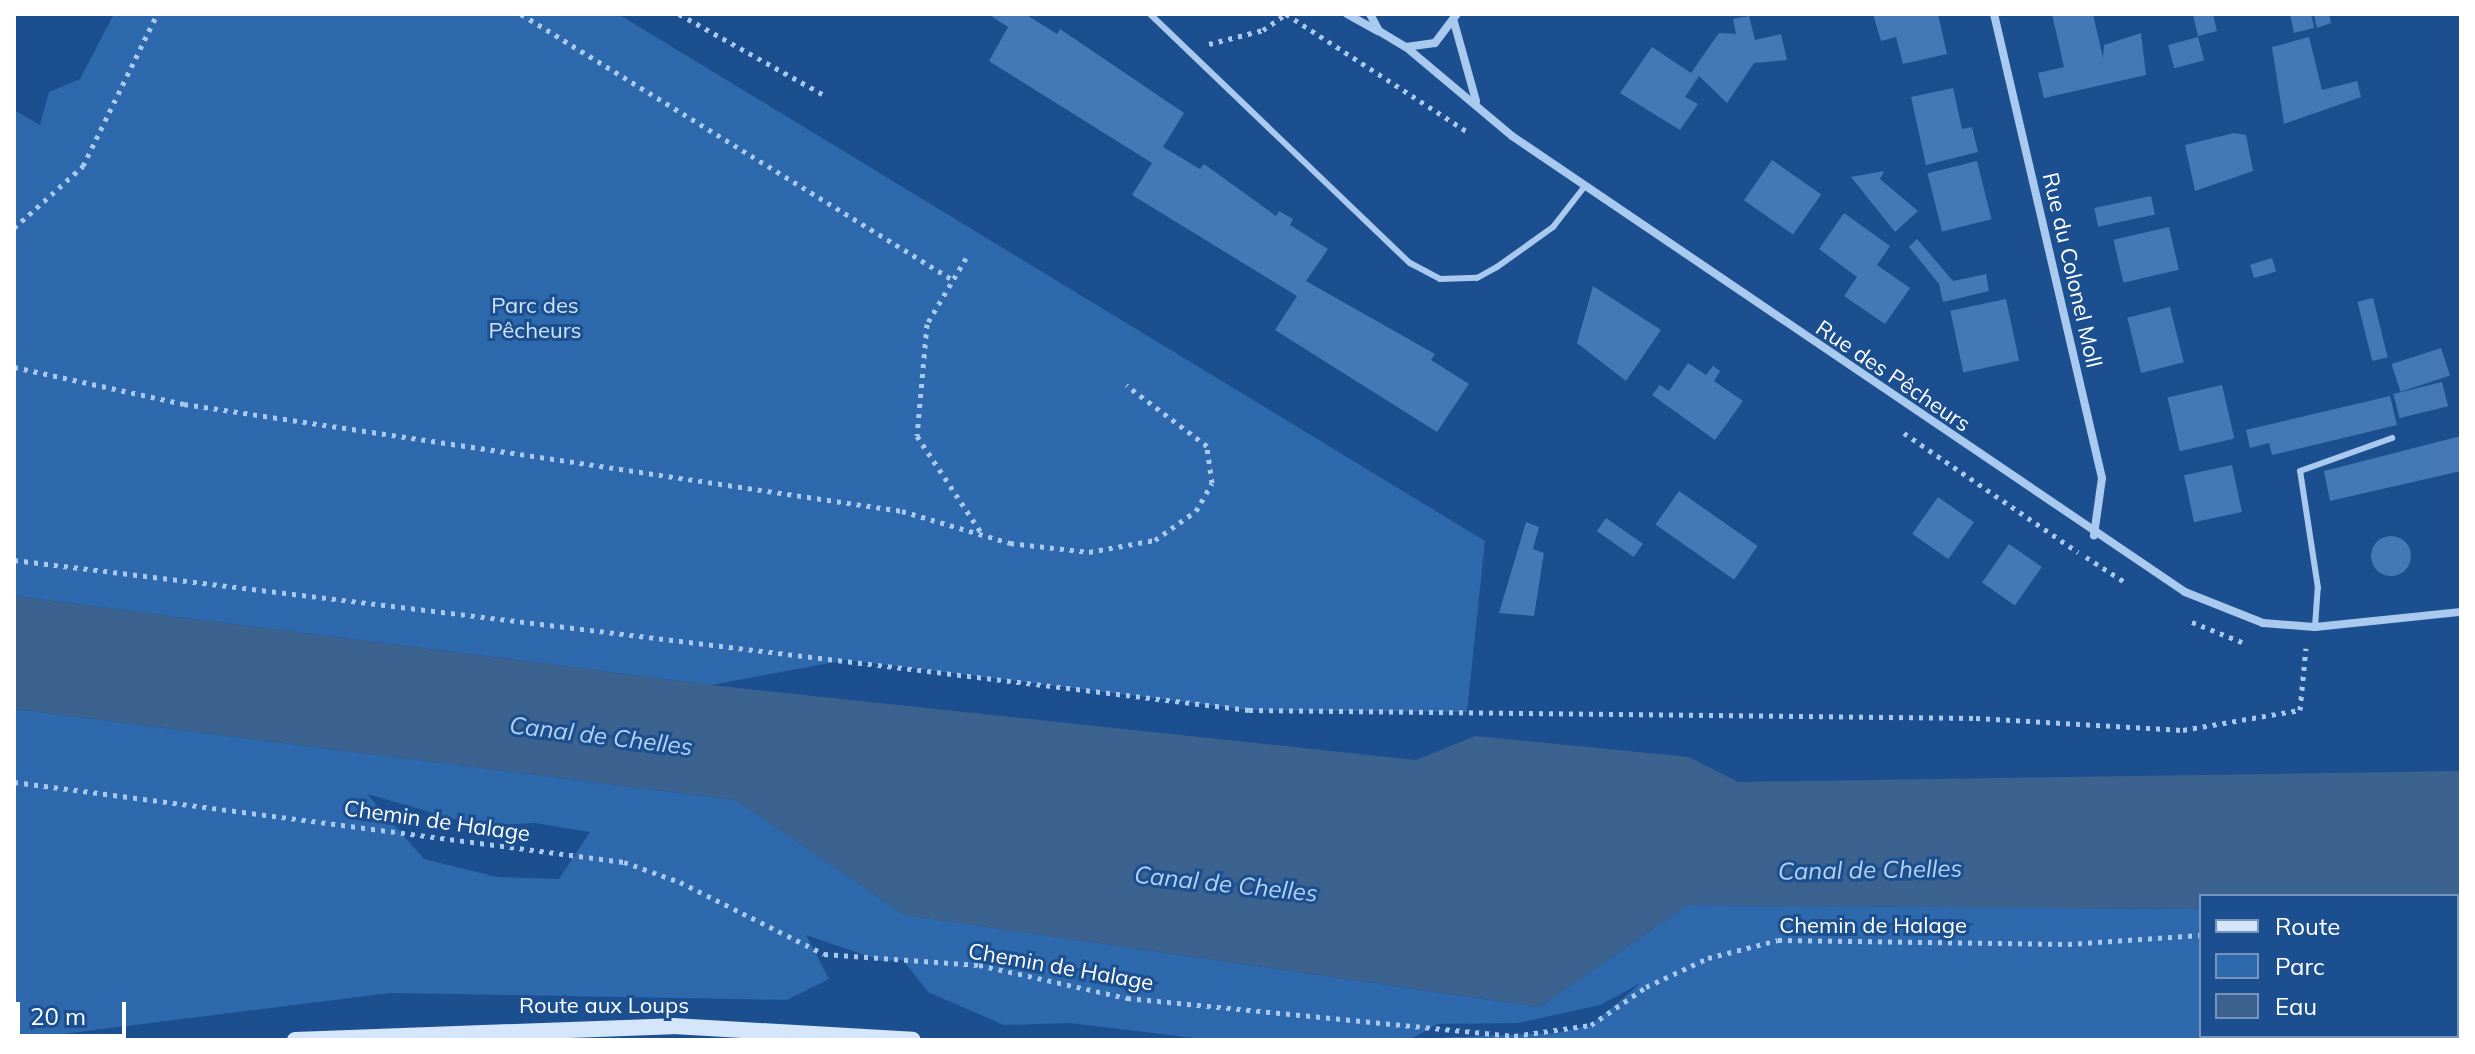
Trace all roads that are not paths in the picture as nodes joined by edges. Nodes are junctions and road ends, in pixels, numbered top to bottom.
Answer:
1 (1150, 14) edge
2 (1347, 14) edge
3 (1370, 14) edge
4 (1994, 14) edge
5 (1456, 18) edge
6 (1379, 31) junction
7 (1406, 47) junction
8 (1476, 102) junction
9 (1585, 186) junction
10 (2392, 438) dead end
11 (2094, 535) junction
12 (2461, 612) edge
13 (2315, 627) junction
14 (295, 1040) edge
15 (913, 1040) edge

1 - 9 lane
2 - 6 street
3 - 6 street
4 - 11 street, Rue du Colonel Moll
5 - 7 street
5 - 8 street
6 - 7 street, Rue des Pêcheurs
7 - 8 street, Rue des Pêcheurs
8 - 9 street, Rue des Pêcheurs
9 - 11 street, Rue des Pêcheurs
10 - 13 lane
11 - 13 street, Rue des Pêcheurs
12 - 13 street, Rue des Pêcheurs
14 - 15 street, Route aux Loups

